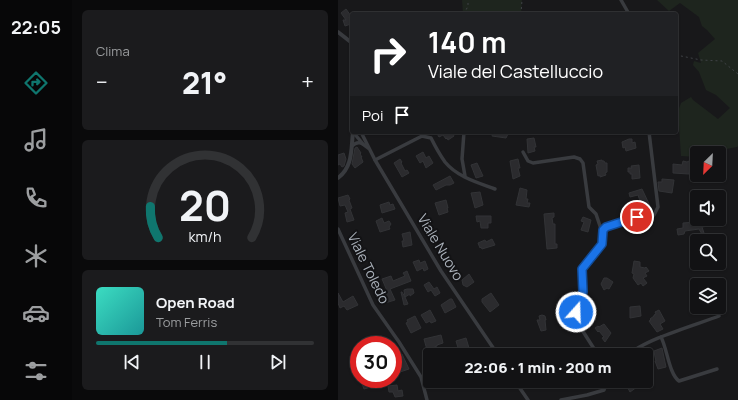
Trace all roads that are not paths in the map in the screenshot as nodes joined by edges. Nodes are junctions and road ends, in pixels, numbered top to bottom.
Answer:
1 (621, 0) edge
2 (628, 12) edge
3 (338, 32) edge
4 (350, 41) edge
5 (353, 134) edge
6 (354, 134) edge
7 (361, 134) edge
8 (464, 134) edge
9 (649, 134) edge
10 (362, 144) junction
11 (352, 146) junction
12 (368, 149) junction
13 (524, 152) dead end
14 (375, 160) junction
15 (465, 176) junction
16 (338, 178) edge
17 (495, 189) dead end
18 (338, 229) edge
19 (602, 233) junction
20 (719, 316) dead end
21 (661, 337) junction
22 (493, 348) edge
23 (594, 348) edge
24 (639, 348) edge
25 (717, 369) dead end
26 (520, 388) edge
27 (605, 388) edge
28 (427, 400) edge
29 (528, 400) edge
30 (561, 400) edge

1 - 2 street
3 - 4 street
5 - 11 street
6 - 10 street, Viale Nuovo
7 - 12 street, Viale Nuovo
8 - 15 street
9 - 19 street
10 - 11 street
10 - 12 street, Viale Nuovo
11 - 16 street
12 - 14 street, Viale Nuovo
13 - 19 street
14 - 15 street
14 - 22 street, Viale Nuovo
15 - 17 street
18 - 28 street, Viale Toledo
19 - 23 street
20 - 21 street
21 - 24 street
21 - 25 street
26 - 29 street
27 - 30 street

